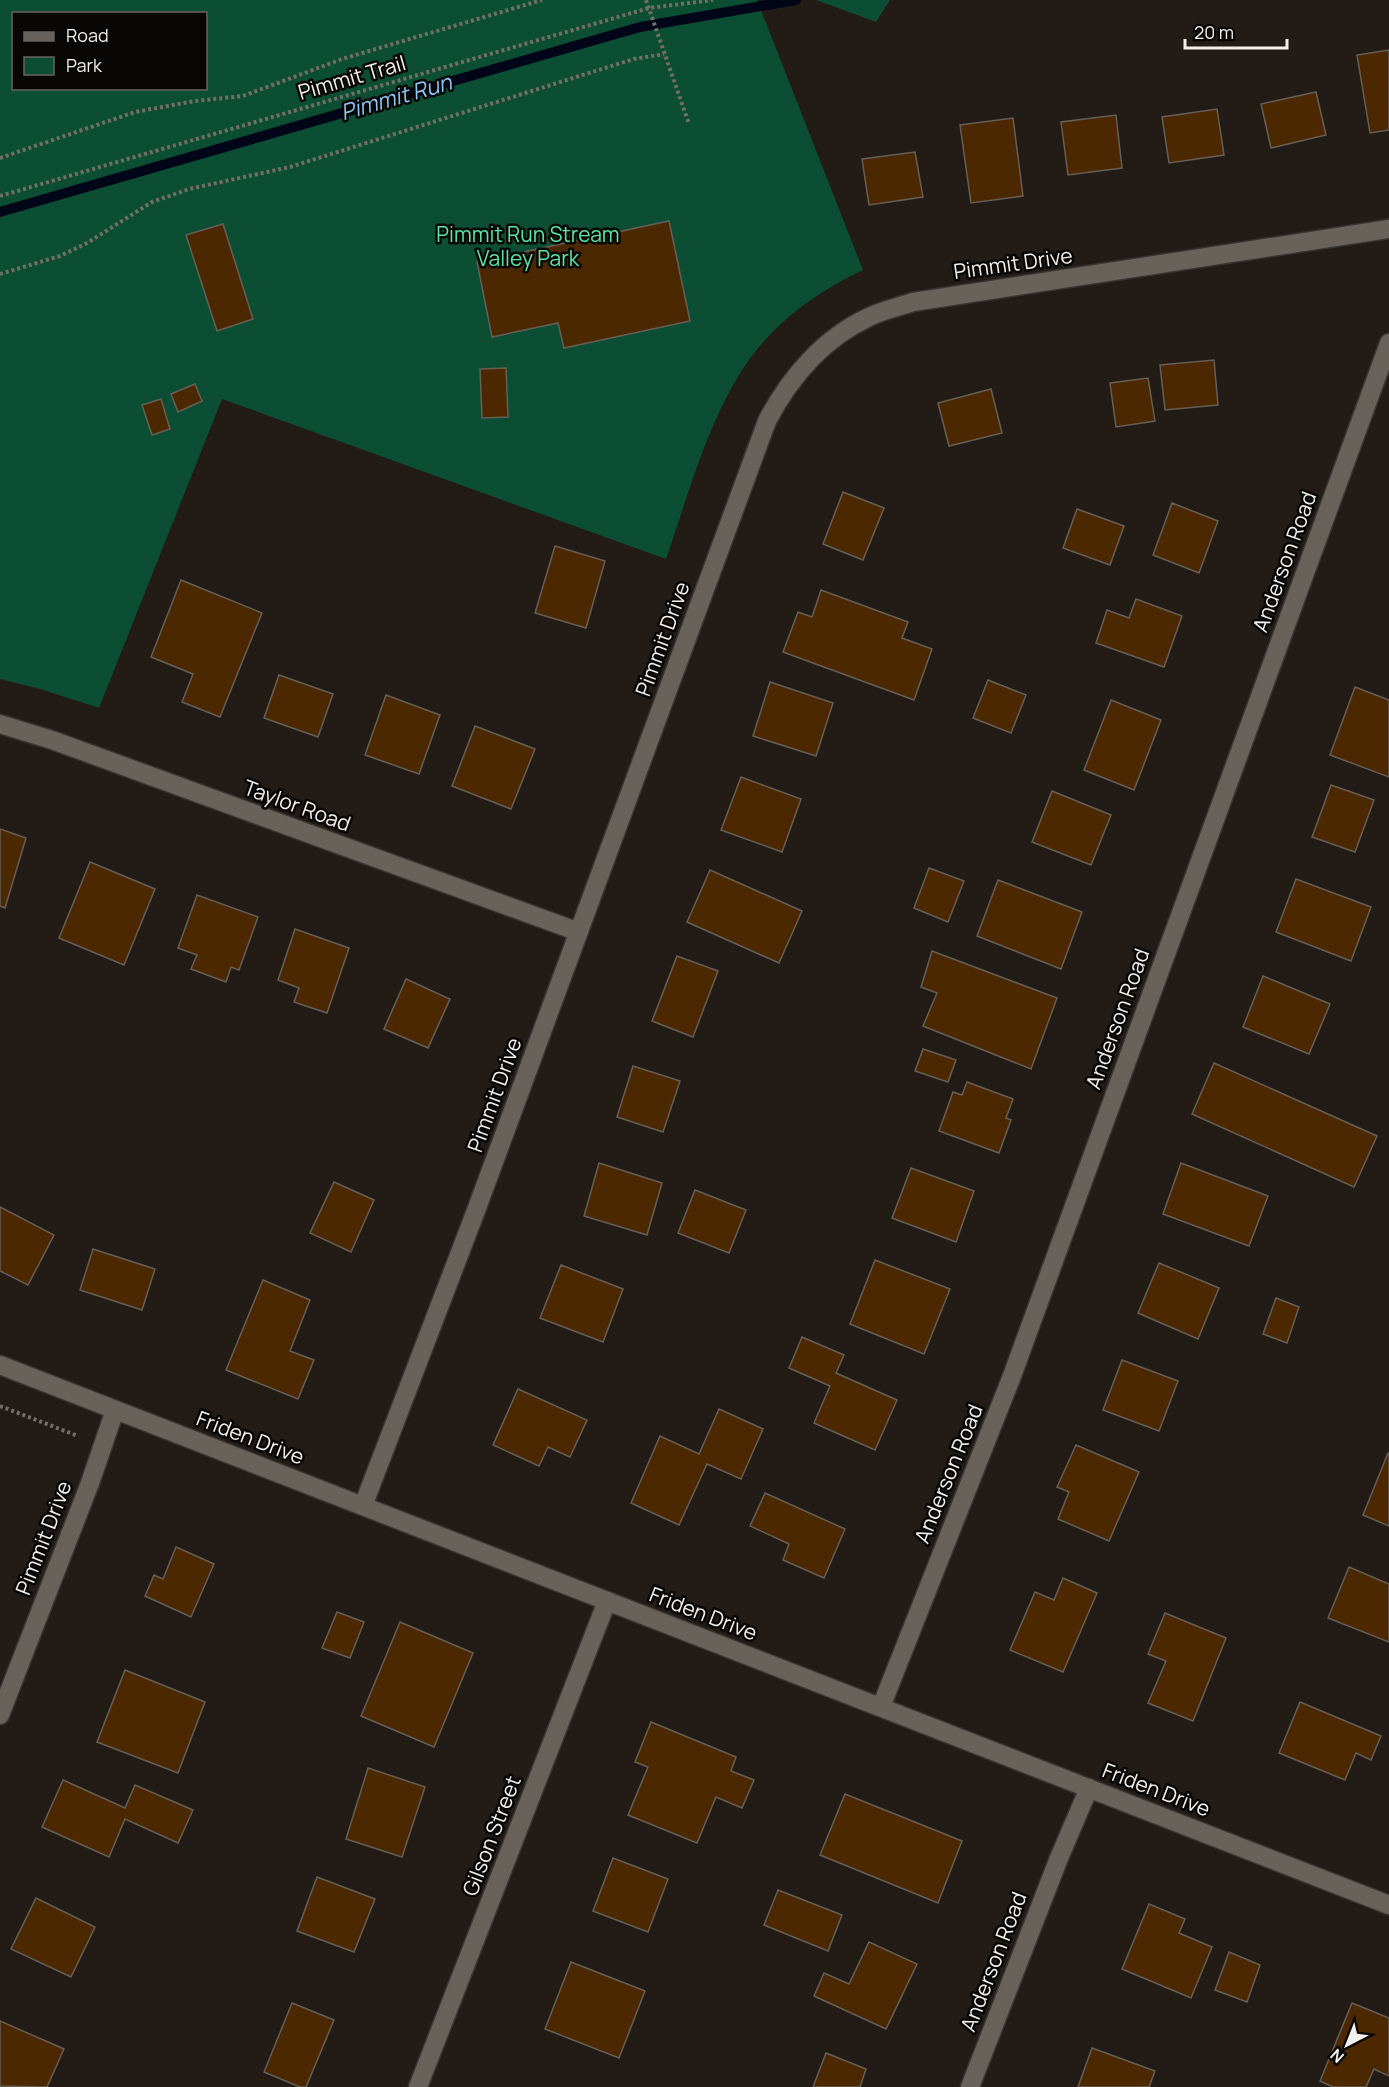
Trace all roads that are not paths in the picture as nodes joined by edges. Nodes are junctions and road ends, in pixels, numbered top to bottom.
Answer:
1 (1389, 229) edge
2 (1389, 342) edge
3 (0, 724) edge
4 (579, 932) junction
5 (0, 1365) edge
6 (116, 1410) junction
7 (363, 1506) junction
8 (607, 1601) junction
9 (881, 1707) junction
10 (0, 1715) edge
11 (1089, 1788) junction
12 (1389, 1905) edge
13 (418, 2087) edge
14 (970, 2087) edge

1 - 4 street, Pimmit Drive
2 - 9 street, Anderson Road
3 - 4 street, Taylor Road
4 - 7 street, Pimmit Drive
5 - 6 street, Friden Drive
6 - 7 street, Friden Drive
6 - 10 street, Pimmit Drive
7 - 8 street, Friden Drive
8 - 9 street, Friden Drive
8 - 13 street, Gilson Street
9 - 11 street, Friden Drive
11 - 12 street, Friden Drive
11 - 14 street, Anderson Road

